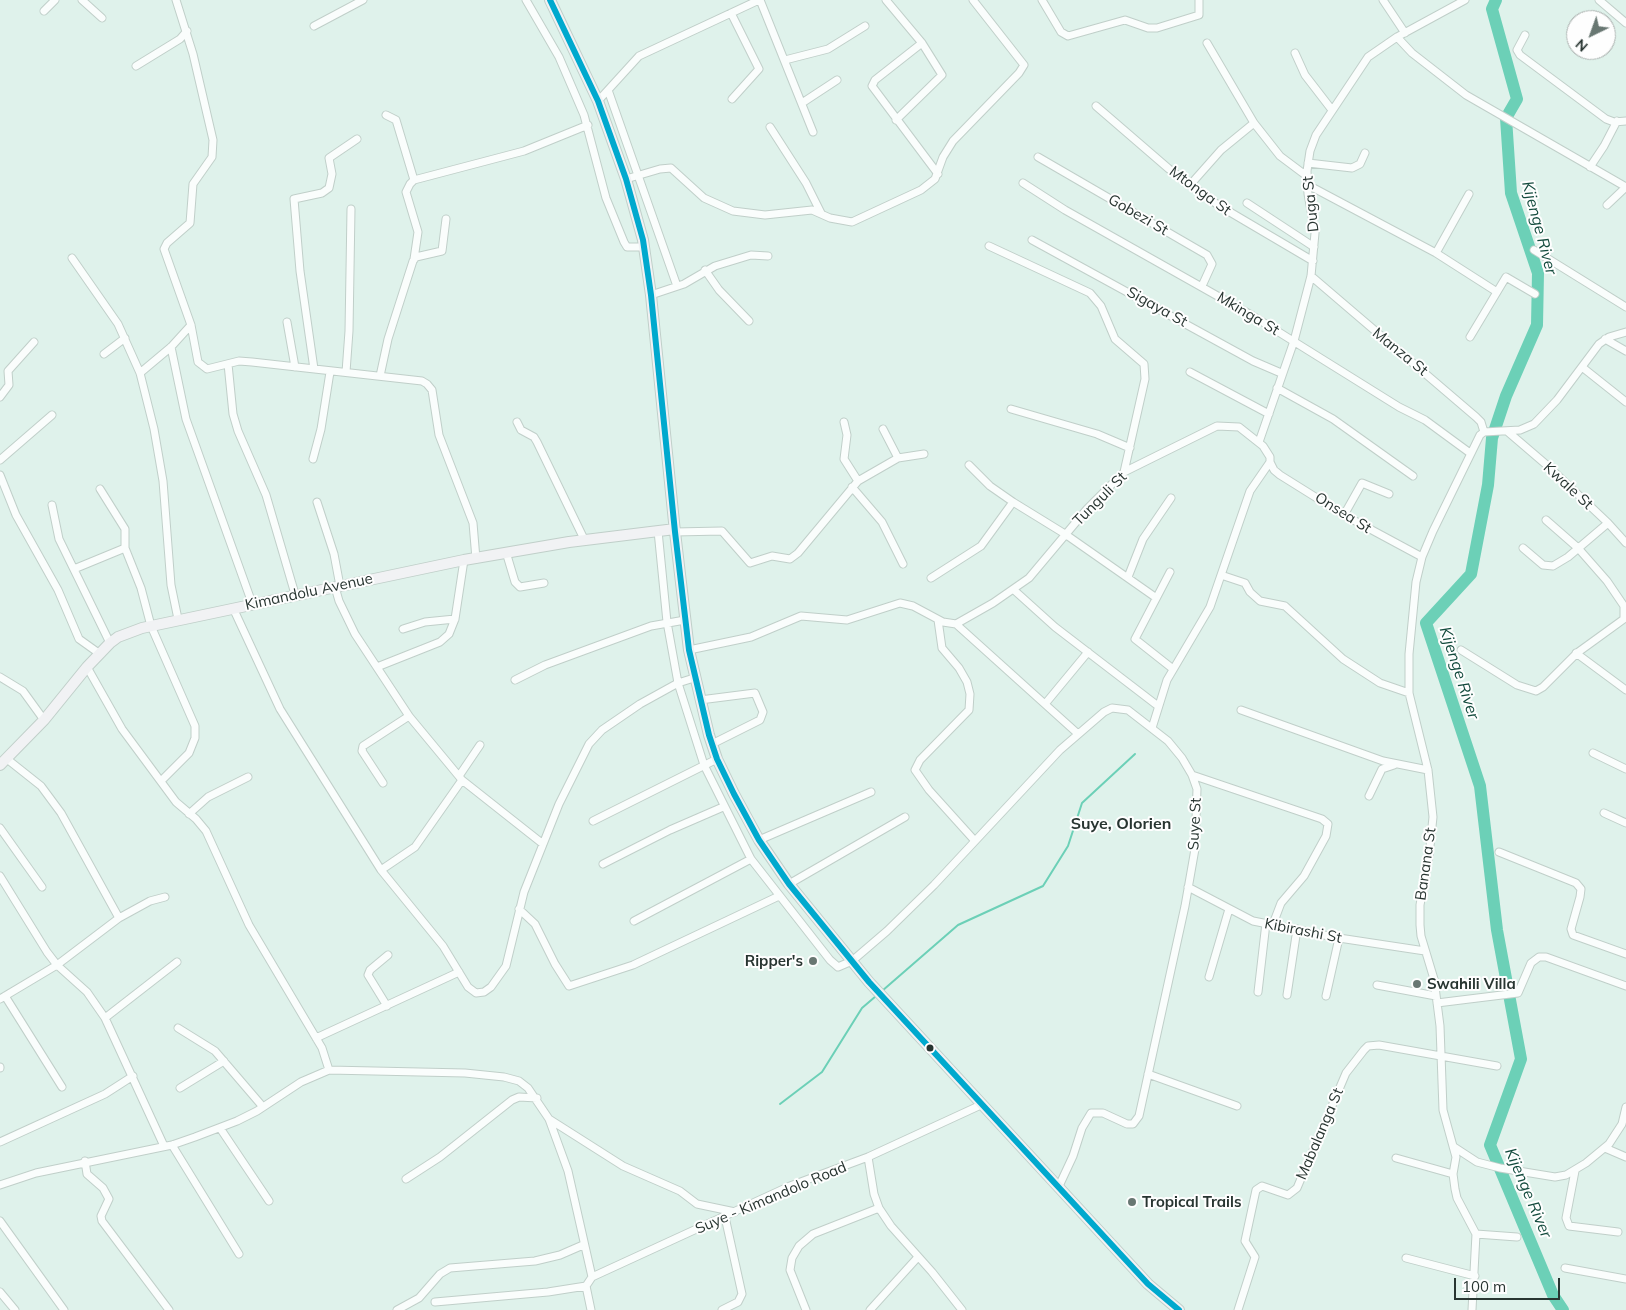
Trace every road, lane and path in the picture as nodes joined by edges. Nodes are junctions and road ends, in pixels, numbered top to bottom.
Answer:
1 (55, 0) edge
2 (82, 0) edge
3 (176, 0) edge
4 (363, 0) edge
5 (526, 0) edge
6 (550, 0) edge
7 (760, 0) edge
8 (886, 0) edge
9 (973, 0) edge
10 (1042, 0) edge
11 (1199, 0) edge
12 (1383, 0) edge
13 (1465, 0) edge
14 (1599, 0) edge
15 (44, 11) dead end
16 (731, 13) junction
17 (102, 18) dead end
18 (1626, 23) edge
19 (314, 26) dead end
20 (865, 26) dead end
21 (187, 31) junction
22 (1405, 33) junction
23 (1525, 35) dead end
24 (1398, 37) junction
25 (922, 43) junction
26 (1207, 43) dead end
27 (1296, 53) dead end
28 (785, 60) junction
29 (136, 66) dead end
30 (837, 80) dead end
31 (608, 90) junction
32 (732, 99) dead end
33 (598, 101) junction
34 (802, 103) junction
35 (1096, 106) dead end
36 (1332, 110) junction
37 (386, 115) dead end
38 (896, 120) junction
39 (1617, 121) junction
40 (1626, 121) edge
41 (1254, 123) junction
42 (588, 125) junction
43 (770, 127) dead end
44 (813, 132) dead end
45 (357, 139) dead end
46 (1365, 153) dead end
47 (1038, 157) dead end
48 (1308, 164) junction
49 (1590, 167) junction
50 (938, 174) junction
51 (640, 175) junction
52 (1308, 177) junction
53 (626, 179) junction
54 (414, 180) junction
55 (1022, 183) dead end
56 (1190, 184) junction
57 (1308, 185) junction
58 (1626, 187) edge
59 (1470, 194) dead end
60 (1247, 203) dead end
61 (1607, 206) dead end
62 (351, 209) dead end
63 (821, 213) junction
64 (446, 219) dead end
65 (1032, 240) dead end
66 (989, 246) dead end
67 (644, 247) junction
68 (1314, 247) junction
69 (1534, 250) dead end
70 (1436, 253) junction
71 (768, 256) dead end
72 (72, 258) dead end
73 (414, 259) junction
74 (1313, 262) junction
75 (706, 270) junction
76 (1311, 276) junction
77 (677, 286) junction
78 (1202, 286) junction
79 (1497, 292) junction
80 (1535, 294) dead end
81 (651, 295) junction
82 (1626, 307) edge
83 (749, 321) dead end
84 (287, 322) dead end
85 (191, 325) junction
86 (1626, 332) edge
87 (1470, 336) dead end
88 (125, 338) junction
89 (1604, 339) junction
90 (1294, 341) junction
91 (34, 342) dead end
92 (171, 347) junction
93 (1626, 351) edge
94 (104, 354) dead end
95 (228, 364) junction
96 (296, 367) junction
97 (1582, 367) junction
98 (314, 369) junction
99 (330, 372) junction
100 (346, 372) junction
101 (1190, 372) dead end
102 (1282, 373) junction
103 (140, 374) junction
104 (380, 376) junction
105 (1277, 388) junction
106 (0, 397) edge
107 (1626, 402) edge
108 (1011, 409) dead end
109 (1269, 414) junction
110 (52, 415) dead end
111 (517, 422) dead end
112 (844, 422) dead end
113 (883, 429) dead end
114 (1486, 432) junction
115 (1504, 432) junction
116 (1260, 442) junction
117 (1130, 448) junction
118 (1470, 452) junction
119 (924, 454) dead end
120 (898, 458) junction
121 (313, 459) dead end
122 (0, 460) edge
123 (1270, 462) junction
124 (969, 465) dead end
125 (1124, 472) junction
126 (0, 475) edge
127 (1413, 476) dead end
128 (858, 481) junction
129 (2, 484) edge
130 (852, 487) junction
131 (100, 489) dead end
132 (1390, 494) dead end
133 (1171, 498) dead end
134 (317, 502) dead end
135 (1014, 502) junction
136 (52, 505) dead end
137 (1344, 515) junction
138 (1546, 520) dead end
139 (1608, 523) junction
140 (658, 531) junction
141 (675, 531) junction
142 (1065, 534) junction
143 (585, 542) junction
144 (1626, 543) edge
145 (125, 548) junction
146 (1523, 548) dead end
147 (1578, 548) junction
148 (506, 552) junction
149 (1422, 557) junction
150 (476, 559) junction
151 (464, 560) junction
152 (903, 564) dead end
153 (74, 569) junction
154 (1170, 572) dead end
155 (1221, 575) junction
156 (1128, 577) junction
157 (931, 578) dead end
158 (544, 583) dead end
159 (337, 586) junction
160 (1014, 590) junction
161 (295, 594) junction
162 (1155, 597) junction
163 (252, 603) junction
164 (233, 608) junction
165 (455, 619) junction
166 (178, 620) junction
167 (685, 620) junction
168 (938, 620) junction
169 (667, 622) junction
170 (956, 624) junction
171 (151, 626) junction
172 (403, 629) dead end
173 (110, 643) junction
174 (689, 650) junction
175 (1460, 650) dead end
176 (1088, 652) junction
177 (1576, 653) junction
178 (100, 654) junction
179 (87, 667) junction
180 (377, 668) junction
181 (1173, 669) junction
182 (0, 677) edge
183 (694, 678) junction
184 (514, 680) dead end
185 (678, 683) junction
186 (1626, 690) edge
187 (1409, 693) junction
188 (700, 700) junction
189 (1045, 704) junction
190 (1158, 706) junction
191 (1241, 710) dead end
192 (409, 716) junction
193 (44, 720) junction
194 (1152, 728) junction
195 (1077, 733) junction
196 (712, 744) junction
197 (480, 745) dead end
198 (1594, 753) dead end
199 (717, 759) junction
200 (3, 762) edge
201 (704, 765) junction
202 (1394, 765) junction
203 (1428, 770) junction
204 (1626, 770) edge
205 (1192, 776) junction
206 (248, 777) dead end
207 (461, 778) junction
208 (161, 781) junction
209 (383, 783) dead end
210 (871, 792) dead end
211 (1369, 796) dead end
212 (723, 807) junction
213 (1604, 813) dead end
214 (189, 814) junction
215 (905, 818) dead end
216 (594, 822) dead end
217 (1626, 823) edge
218 (0, 828) edge
219 (759, 840) junction
220 (975, 841) junction
221 (543, 844) junction
222 (1499, 852) dead end
223 (751, 859) junction
224 (604, 864) dead end
225 (381, 870) junction
226 (0, 876) edge
227 (789, 884) junction
228 (42, 887) dead end
229 (1188, 887) junction
230 (779, 896) junction
231 (165, 897) dead end
232 (520, 909) junction
233 (1228, 909) junction
234 (119, 918) junction
235 (634, 922) dead end
236 (1269, 924) junction
237 (1297, 929) junction
238 (1339, 938) junction
239 (1425, 952) junction
240 (1626, 954) edge
241 (388, 955) dead end
242 (852, 961) junction
243 (177, 962) dead end
244 (57, 965) junction
245 (460, 972) junction
246 (1209, 977) dead end
247 (1377, 985) dead end
248 (1626, 986) edge
249 (1258, 992) dead end
250 (1287, 996) dead end
251 (1326, 996) dead end
252 (3, 997) edge
253 (1436, 999) junction
254 (387, 1006) junction
255 (105, 1018) junction
256 (178, 1028) dead end
257 (316, 1038) junction
258 (1441, 1057) junction
259 (224, 1062) junction
260 (1497, 1066) dead end
261 (329, 1070) junction
262 (1148, 1074) junction
263 (134, 1076) junction
264 (62, 1087) dead end
265 (180, 1088) dead end
266 (537, 1098) junction
267 (983, 1104) junction
268 (1237, 1106) dead end
269 (263, 1107) junction
270 (1626, 1109) edge
271 (549, 1119) junction
272 (220, 1128) junction
273 (0, 1142) edge
274 (172, 1145) junction
275 (164, 1146) junction
276 (1454, 1147) junction
277 (1605, 1148) junction
278 (868, 1157) junction
279 (1626, 1157) edge
280 (1396, 1158) dead end
281 (85, 1161) junction
282 (1575, 1171) junction
283 (1453, 1174) junction
284 (406, 1179) dead end
285 (0, 1185) edge
286 (1059, 1186) junction
287 (269, 1201) dead end
288 (879, 1208) junction
289 (735, 1213) junction
290 (725, 1217) junction
291 (0, 1221) edge
292 (1618, 1232) dead end
293 (1476, 1234) junction
294 (1517, 1237) dead end
295 (583, 1245) junction
296 (239, 1254) dead end
297 (918, 1257) junction
298 (1406, 1258) dead end
299 (1565, 1268) dead end
300 (1475, 1276) junction
301 (592, 1277) junction
302 (1626, 1279) edge
303 (586, 1286) junction
304 (0, 1292) edge
305 (435, 1302) dead end
306 (15, 1310) edge
307 (64, 1310) edge
308 (170, 1310) edge
309 (397, 1310) edge
310 (591, 1310) edge
311 (722, 1310) edge
312 (806, 1310) edge
313 (870, 1310) edge
314 (962, 1310) edge
315 (1179, 1310) edge
316 (1238, 1310) edge
317 (1472, 1310) edge

1 - 15 street
2 - 17 street
3 - 21 street
4 - 19 street
5 - 42 street
6 - 33 main road
7 - 16 street
7 - 28 street
8 - 25 street
9 - 50 street
10 - 11 street
12 - 22 street
13 - 22 street, Duga St
14 - 18 street
16 - 31 street
16 - 32 street
20 - 28 street
21 - 29 street
21 - 85 street
22 - 24 street, Duga St
23 - 39 street
24 - 36 street, Duga St
24 - 49 street
25 - 38 street
25 - 38 street
26 - 41 street
27 - 36 street
28 - 34 street
30 - 34 street
31 - 33 street
31 - 51 street
33 - 53 main road
34 - 44 street
35 - 56 street, Mtonga St
36 - 48 street, Duga St
37 - 54 street
38 - 50 street
39 - 40 street
39 - 49 street
41 - 52 street
41 - 56 street
42 - 54 street
42 - 67 street
43 - 63 street
45 - 98 street
46 - 48 street
47 - 78 street, Gobezi St
48 - 52 street, Duga St
49 - 58 street
50 - 63 street
51 - 53 street
51 - 63 street
51 - 77 street
52 - 57 street, Duga St
53 - 67 main road
54 - 73 street
55 - 78 street, Mkinga St
56 - 74 street, Mtonga St
57 - 68 street, Duga St
57 - 70 street
58 - 61 street
59 - 70 street
60 - 68 street
62 - 100 street
64 - 73 street
65 - 102 street, Sigaya St
66 - 117 street
67 - 81 main road
68 - 74 street, Duga St
69 - 82 street
70 - 79 street
71 - 75 street
72 - 88 street
73 - 104 street
74 - 76 street, Duga St
75 - 77 street
75 - 83 street
76 - 90 street, Duga St
76 - 114 street, Manza St
77 - 81 street
78 - 90 street, Mkinga St
79 - 80 street
79 - 87 street
81 - 141 main road
84 - 96 street
85 - 92 street
85 - 95 street
86 - 89 street
88 - 94 street
88 - 103 street
89 - 93 street
89 - 97 street
90 - 102 street, Duga St
90 - 118 street, Mkinga St
91 - 106 street
92 - 103 street
92 - 163 street
95 - 96 street
95 - 161 street
96 - 98 street
97 - 107 street
97 - 115 street
98 - 99 street
99 - 100 street
99 - 121 street
100 - 104 street
101 - 109 street
102 - 105 street, Duga St
103 - 166 street
104 - 150 street
105 - 109 street, Duga St
105 - 127 street
108 - 117 street
109 - 116 street, Duga St
110 - 122 street
111 - 143 street
112 - 128 street
113 - 120 street
114 - 115 street
114 - 118 street, Banana St
115 - 139 street, Kwale St
116 - 123 street, Tunguli St
116 - 125 street, Tunguli St
117 - 125 street
118 - 149 street, Banana St
119 - 120 street
120 - 128 street
123 - 137 street, Onsea St
123 - 155 street
124 - 135 street
125 - 142 street, Tunguli St
126 - 129 street
128 - 130 street
129 - 178 street
130 - 141 street
130 - 152 street
131 - 145 street
132 - 137 street
133 - 156 street
134 - 159 street
135 - 142 street
135 - 157 street
136 - 153 street
137 - 149 street, Onsea St
138 - 147 street
139 - 144 street, Kwale St
139 - 147 street
140 - 141 main road, Kimandolu Avenue
140 - 143 main road, Kimandolu Avenue
140 - 169 street
141 - 167 main road
142 - 156 street
142 - 160 street, Tunguli St
143 - 148 main road, Kimandolu Avenue
145 - 153 street
145 - 171 street
146 - 147 street
147 - 177 street
148 - 150 main road, Kimandolu Avenue
148 - 158 street
149 - 187 street, Banana St
150 - 151 main road, Kimandolu Avenue
151 - 159 main road, Kimandolu Avenue
151 - 165 street
153 - 173 street
154 - 162 street
155 - 181 street
155 - 187 street
156 - 162 street
159 - 161 main road, Kimandolu Avenue
159 - 180 street
160 - 170 street, Tunguli St
160 - 176 street
161 - 163 main road, Kimandolu Avenue
162 - 181 street
163 - 164 main road, Kimandolu Avenue
164 - 166 main road, Kimandolu Avenue
164 - 225 street
165 - 172 street
165 - 180 street
166 - 171 main road, Kimandolu Avenue
167 - 169 street
167 - 174 main road
168 - 170 street
168 - 174 street
168 - 220 street
169 - 184 street
169 - 185 street
170 - 189 street
171 - 173 main road, Kimandolu Avenue
171 - 208 street
173 - 178 main road, Kimandolu Avenue
174 - 183 main road
175 - 177 street
176 - 189 street
176 - 190 street
177 - 186 street
178 - 179 main road, Kimandolu Avenue
179 - 193 main road, Kimandolu Avenue
179 - 208 street
180 - 192 street
181 - 190 street
182 - 193 street
183 - 185 street
183 - 188 main road
185 - 201 street
185 - 221 street
187 - 203 street, Banana St
188 - 196 main road
188 - 196 street
189 - 195 street
190 - 194 street
191 - 202 street
192 - 207 street
192 - 209 street
193 - 200 main road, Kimandolu Avenue
194 - 195 street, Suye St
194 - 205 street, Suye St
195 - 220 street, Suye St
196 - 199 main road
197 - 207 street
198 - 204 street
199 - 201 street
199 - 219 main road
200 - 234 street
201 - 212 street
201 - 216 street
202 - 203 street
202 - 211 street
203 - 239 street, Banana St
205 - 229 street, Suye St
205 - 236 street
206 - 214 street
207 - 221 street
207 - 225 street
208 - 214 street
210 - 219 street
212 - 223 street
212 - 224 street
213 - 217 street
214 - 257 street
215 - 227 street
218 - 228 street
219 - 227 main road
220 - 242 street, Suye St
221 - 232 street
222 - 240 street
223 - 230 street
223 - 235 street
225 - 245 street
226 - 244 street
227 - 242 main road
229 - 233 street, Kibirashi St
229 - 262 street, Suye St
230 - 232 street
230 - 242 street
231 - 234 street
232 - 245 street
233 - 236 street, Kibirashi St
233 - 246 street
234 - 244 street
236 - 237 street, Kibirashi St
236 - 249 street
237 - 238 street, Kibirashi St
237 - 250 street
238 - 239 street, Kibirashi St
238 - 251 street
239 - 253 street, Banana St
241 - 254 street
242 - 267 main road
243 - 255 street
244 - 252 street
244 - 255 street
245 - 254 street
247 - 253 street
248 - 253 street
252 - 264 street
253 - 258 street, Banana St
254 - 257 street
255 - 263 street
256 - 259 street
257 - 261 street
258 - 260 street
258 - 276 street, Banana St
258 - 316 street, Mabalanga St
259 - 265 street
259 - 269 street
261 - 266 street
261 - 269 street
262 - 268 street
262 - 286 street, Suye St
263 - 273 street
263 - 275 street
266 - 271 street
266 - 284 street
267 - 278 street, Suye - Kimandolo Road
267 - 286 main road
269 - 272 street
270 - 277 street
271 - 289 street
271 - 295 street
272 - 274 street
272 - 287 street
274 - 275 street
274 - 296 street
275 - 281 street
276 - 282 street
276 - 283 street, Banana St
277 - 279 street
277 - 282 street
278 - 288 street
278 - 289 street, Suye - Kimandolo Road
280 - 283 street
281 - 285 street
281 - 308 street
282 - 292 street
283 - 293 street, Banana St
286 - 315 main road
288 - 297 street
288 - 312 street
289 - 290 street, Suye - Kimandolo Road
290 - 301 street, Suye - Kimandolo Road
290 - 311 street
291 - 307 street
293 - 294 street
293 - 300 street, Banana St
295 - 301 street
295 - 309 street
297 - 313 street
297 - 314 street
298 - 300 street
299 - 302 street
300 - 317 street, Banana St
301 - 303 street
303 - 305 street
303 - 310 street
304 - 306 street

